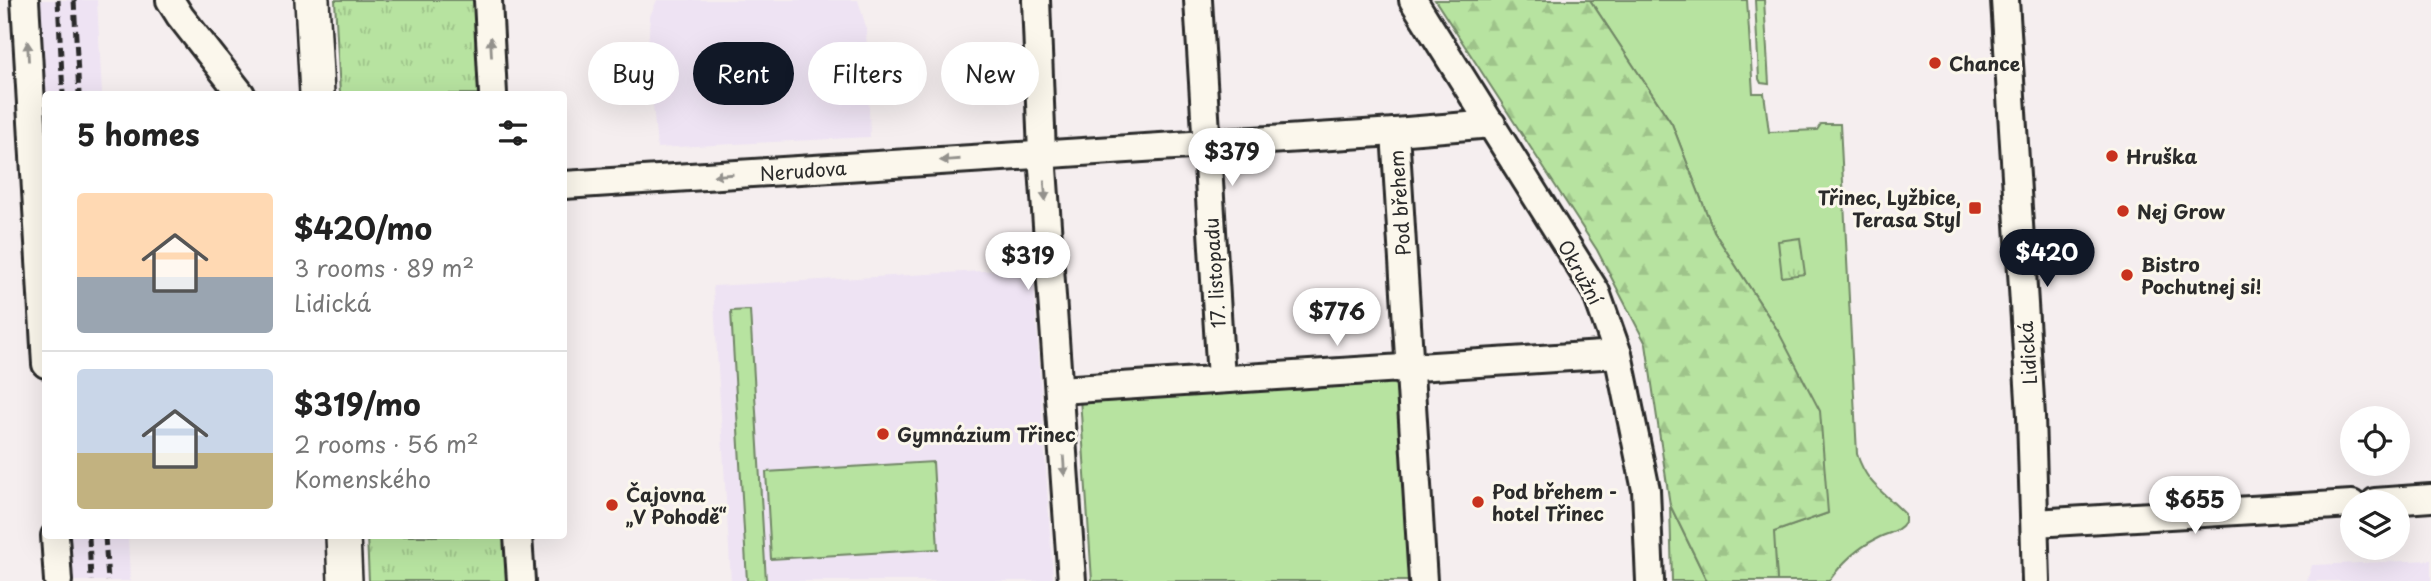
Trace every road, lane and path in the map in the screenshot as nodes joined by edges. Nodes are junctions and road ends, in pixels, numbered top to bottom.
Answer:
1 (25, 0) edge
2 (312, 0) edge
3 (488, 0) edge
4 (1035, 0) edge
5 (1198, 0) edge
6 (1413, 0) edge
7 (2005, 0) edge
8 (175, 8) edge
9 (239, 91) edge
10 (317, 91) edge
11 (493, 91) edge
12 (1493, 124) junction
13 (1395, 132) junction
14 (1205, 144) junction
15 (1042, 154) junction
16 (567, 185) edge
17 (42, 295) edge
18 (1618, 354) junction
19 (1409, 367) junction
20 (1222, 379) junction
21 (1059, 390) junction
22 (2431, 498) edge
23 (2410, 500) edge
24 (2340, 505) edge
25 (2035, 523) junction
26 (55, 539) edge
27 (342, 539) edge
28 (519, 539) edge
29 (58, 581) edge
30 (345, 581) edge
31 (521, 581) edge
32 (1072, 581) edge
33 (1423, 581) edge
34 (1650, 581) edge
35 (2036, 581) edge

17 -> 1 street
2 - 10 main road
11 -> 3 street
4 - 15 street
5 - 14 street, 17. listopadu
6 - 12 street, Okružní
7 - 25 street, Lidická
8 - 9 street
12 - 13 street, Pod břehem
12 - 18 street, Okružní
13 - 14 street, Nerudova
13 - 19 street, Pod břehem
14 - 15 street, Nerudova
14 - 20 street, 17. listopadu
15 -> 16 street, Nerudova
15 -> 21 street
18 - 19 street
18 - 34 street, Okružní
19 - 20 street
19 - 33 street, Pod břehem
20 - 21 street
21 -> 32 street
22 - 23 street
24 - 25 street
25 - 35 street, Lidická
26 - 29 street
27 - 30 main road
28 - 31 street

